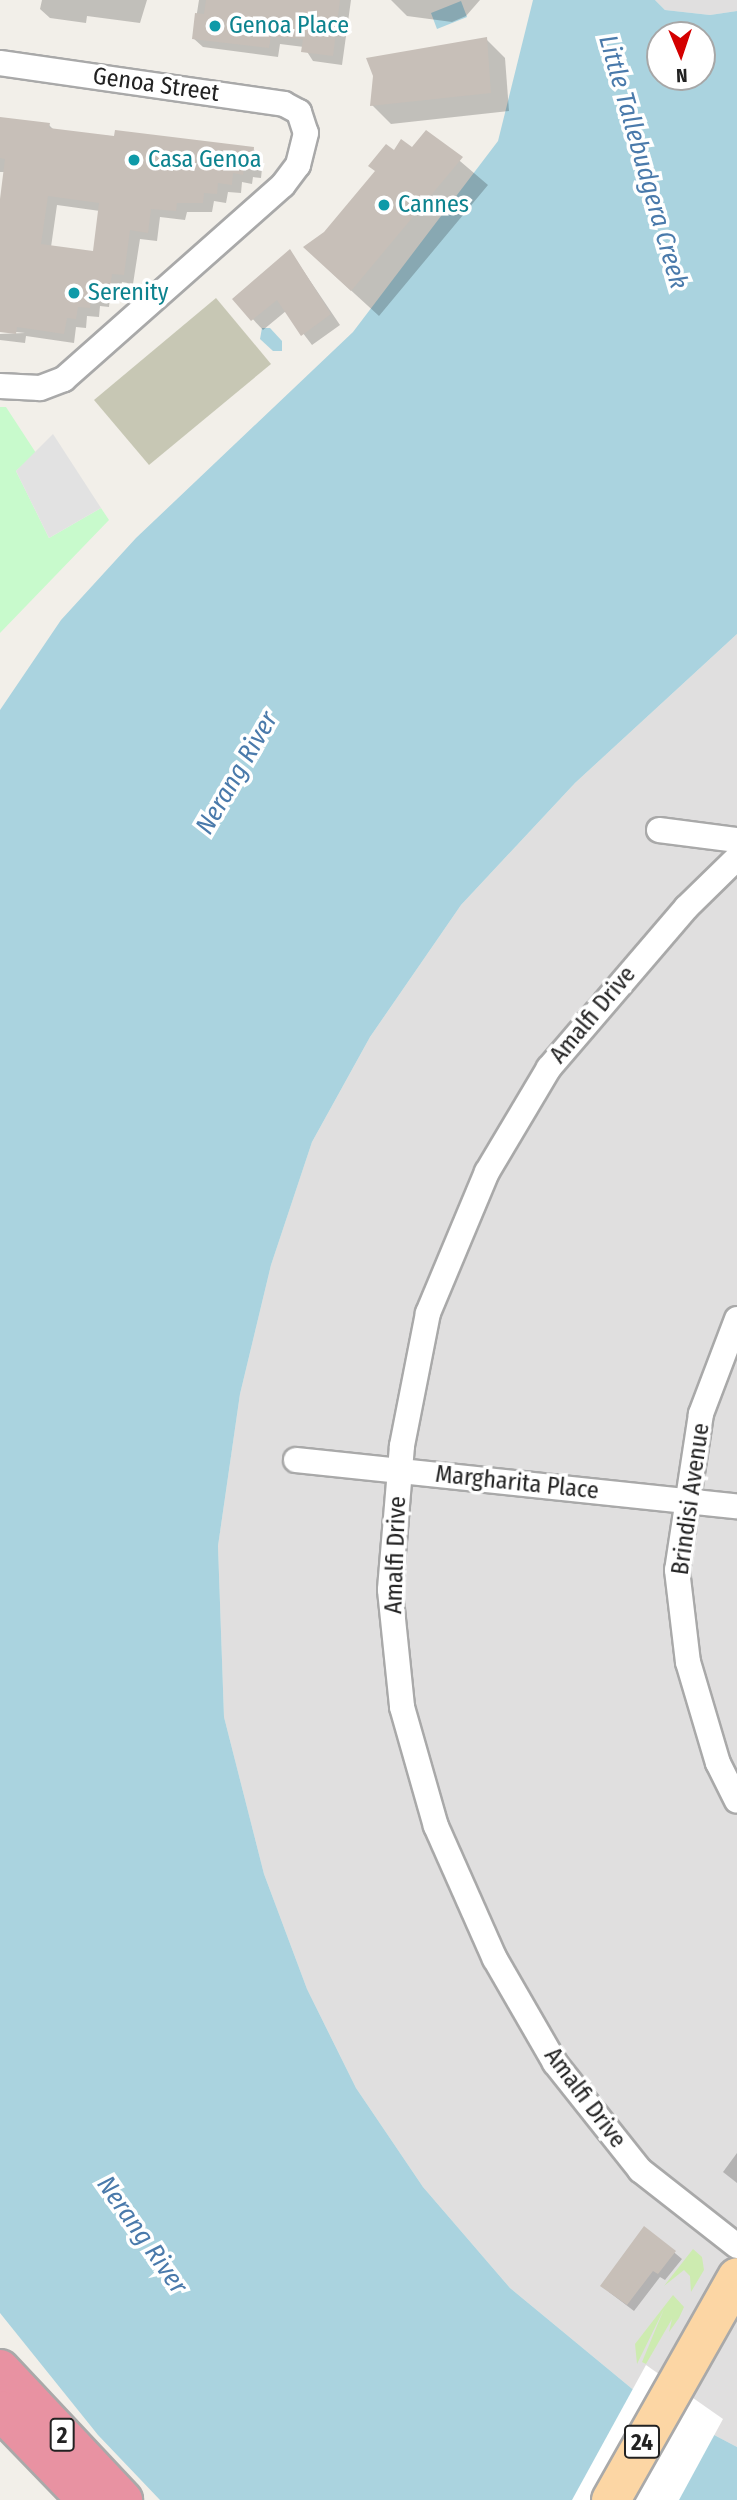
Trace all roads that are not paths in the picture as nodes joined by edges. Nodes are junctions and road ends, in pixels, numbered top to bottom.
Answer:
1 (0, 63) edge
2 (0, 386) edge
3 (659, 830) dead end
4 (737, 840) edge
5 (737, 858) edge
6 (737, 1320) edge
7 (296, 1460) dead end
8 (399, 1470) junction
9 (688, 1501) junction
10 (737, 1506) edge
11 (737, 1801) edge
12 (737, 2246) edge
13 (737, 2277) edge
14 (737, 2321) edge
15 (0, 2370) edge
16 (684, 2392) junction
17 (0, 2410) edge
18 (88, 2500) edge
19 (123, 2500) edge
20 (611, 2500) edge
21 (640, 2500) edge

1 - 2 street, Genoa Street
3 - 4 street
5 - 8 street, Amalfi Drive
6 - 9 street, Brindisi Avenue
7 - 8 street, Margharita Place
8 - 9 street, Margharita Place
8 - 12 street, Amalfi Drive
9 - 10 street, Margharita Place
9 - 11 street, Brindisi Avenue
13 - 16 main road, 24
14 - 16 main road, 24
15 - 19 highway, 2
16 - 20 main road, 24
16 - 21 main road, 24
17 - 18 highway, 2

